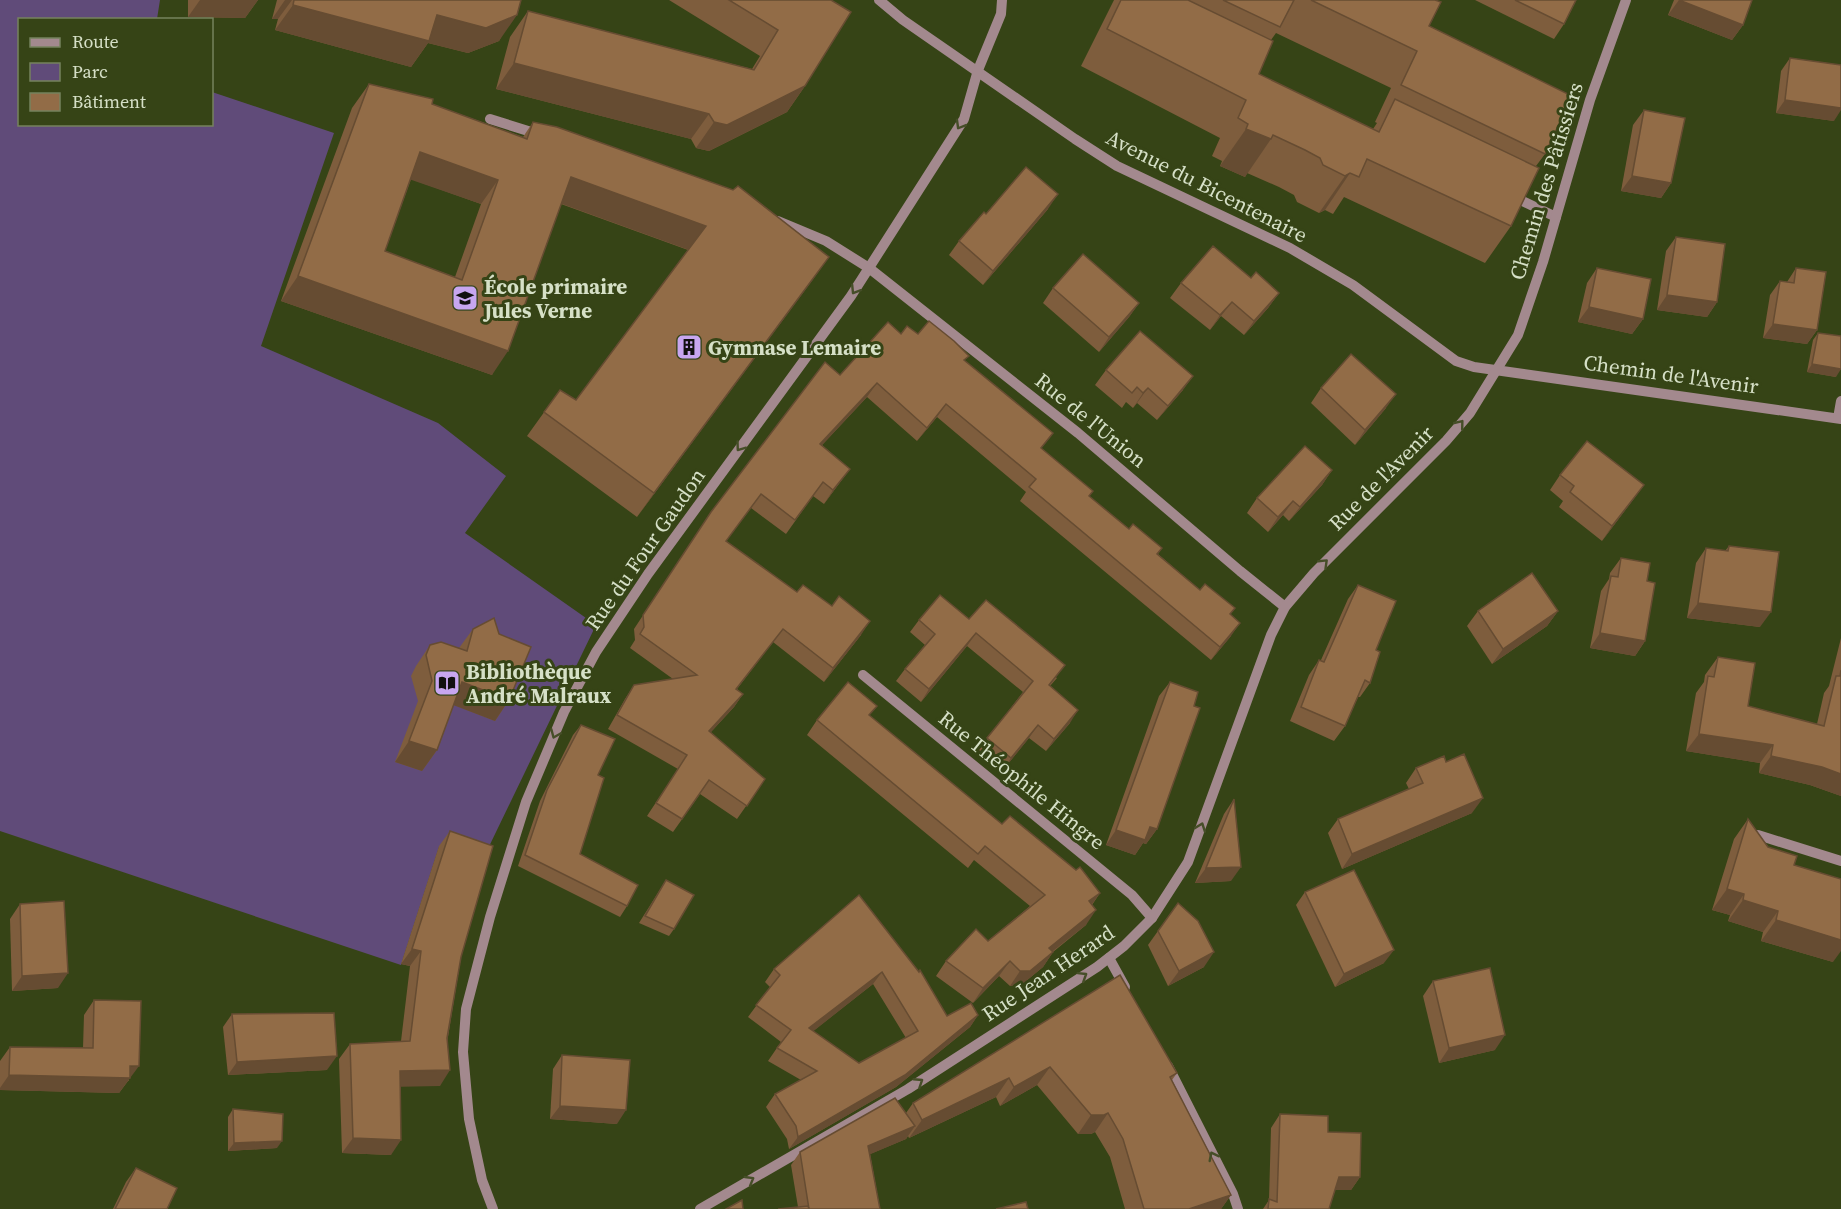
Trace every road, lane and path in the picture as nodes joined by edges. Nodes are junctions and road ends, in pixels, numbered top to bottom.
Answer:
1 (879, 0) edge
2 (1002, 0) edge
3 (1626, 0) edge
4 (978, 70) junction
5 (490, 119) dead end
6 (547, 136) edge
7 (1503, 191) edge
8 (1556, 217) junction
9 (773, 219) edge
10 (868, 268) junction
11 (1496, 370) junction
12 (1841, 401) edge
13 (1840, 418) edge
14 (1285, 607) junction
15 (863, 675) dead end
16 (1758, 835) edge
17 (1841, 861) edge
18 (1152, 918) junction
19 (1109, 958) junction
20 (1132, 999) edge
21 (1165, 1061) edge
22 (493, 1209) edge
23 (700, 1209) edge
24 (1238, 1209) edge

1 - 4 street, Avenue du Bicentenaire
2 - 4 street, Rue du Four Gaudon
3 - 8 street, Chemin des Pâtissiers
4 -> 10 street, Rue du Four Gaudon
4 - 11 street, Avenue du Bicentenaire
5 - 6 street
7 - 8 street
8 - 11 street, Chemin des Pâtissiers
9 - 10 street, Rue de l'Union
10 - 14 street, Rue de l'Union
10 -> 22 street, Rue du Four Gaudon
11 - 13 street, Chemin de l'Avenir
14 -> 11 street, Rue de l'Avenir
12 - 13 street
18 -> 14 street, Rue Jean Herard
15 - 18 street, Rue Théophile Hingre
16 - 17 street
18 - 19 street, Rue Jean Herard
19 - 20 street
23 -> 19 street, Rue Jean Herard
24 -> 21 street

